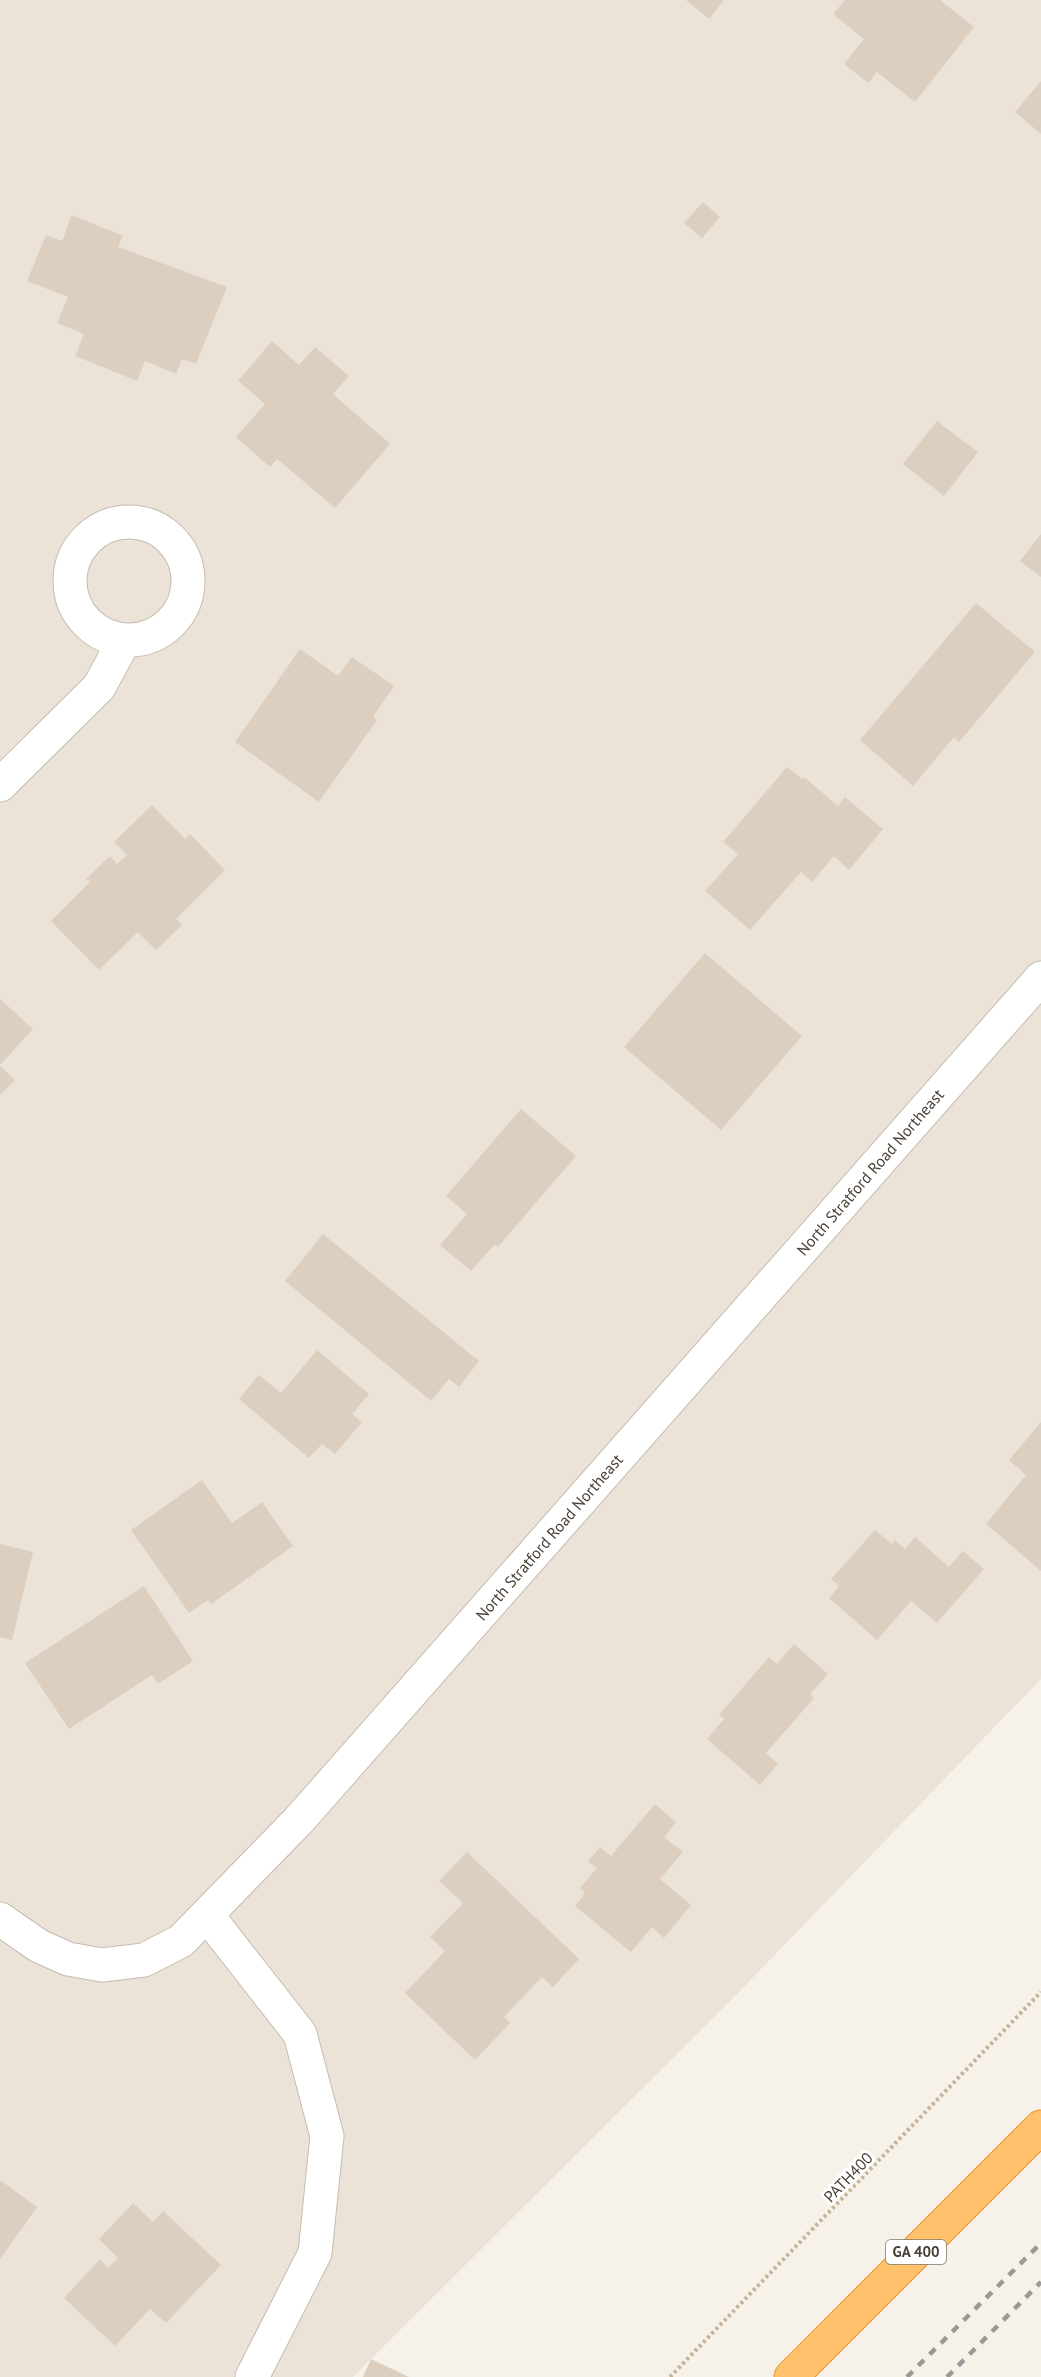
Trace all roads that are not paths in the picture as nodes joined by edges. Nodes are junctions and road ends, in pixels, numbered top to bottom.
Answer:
1 (124, 641) dead end
2 (0, 785) edge
3 (1041, 978) edge
4 (207, 1915) junction
5 (0, 1919) edge
6 (1041, 2127) edge
7 (252, 2377) edge
8 (791, 2377) edge

1 - 2 street
3 - 4 street, North Stratford Road Northeast
4 - 5 street, North Stratford Road Northeast
4 - 7 street
6 - 8 highway, GA 400

